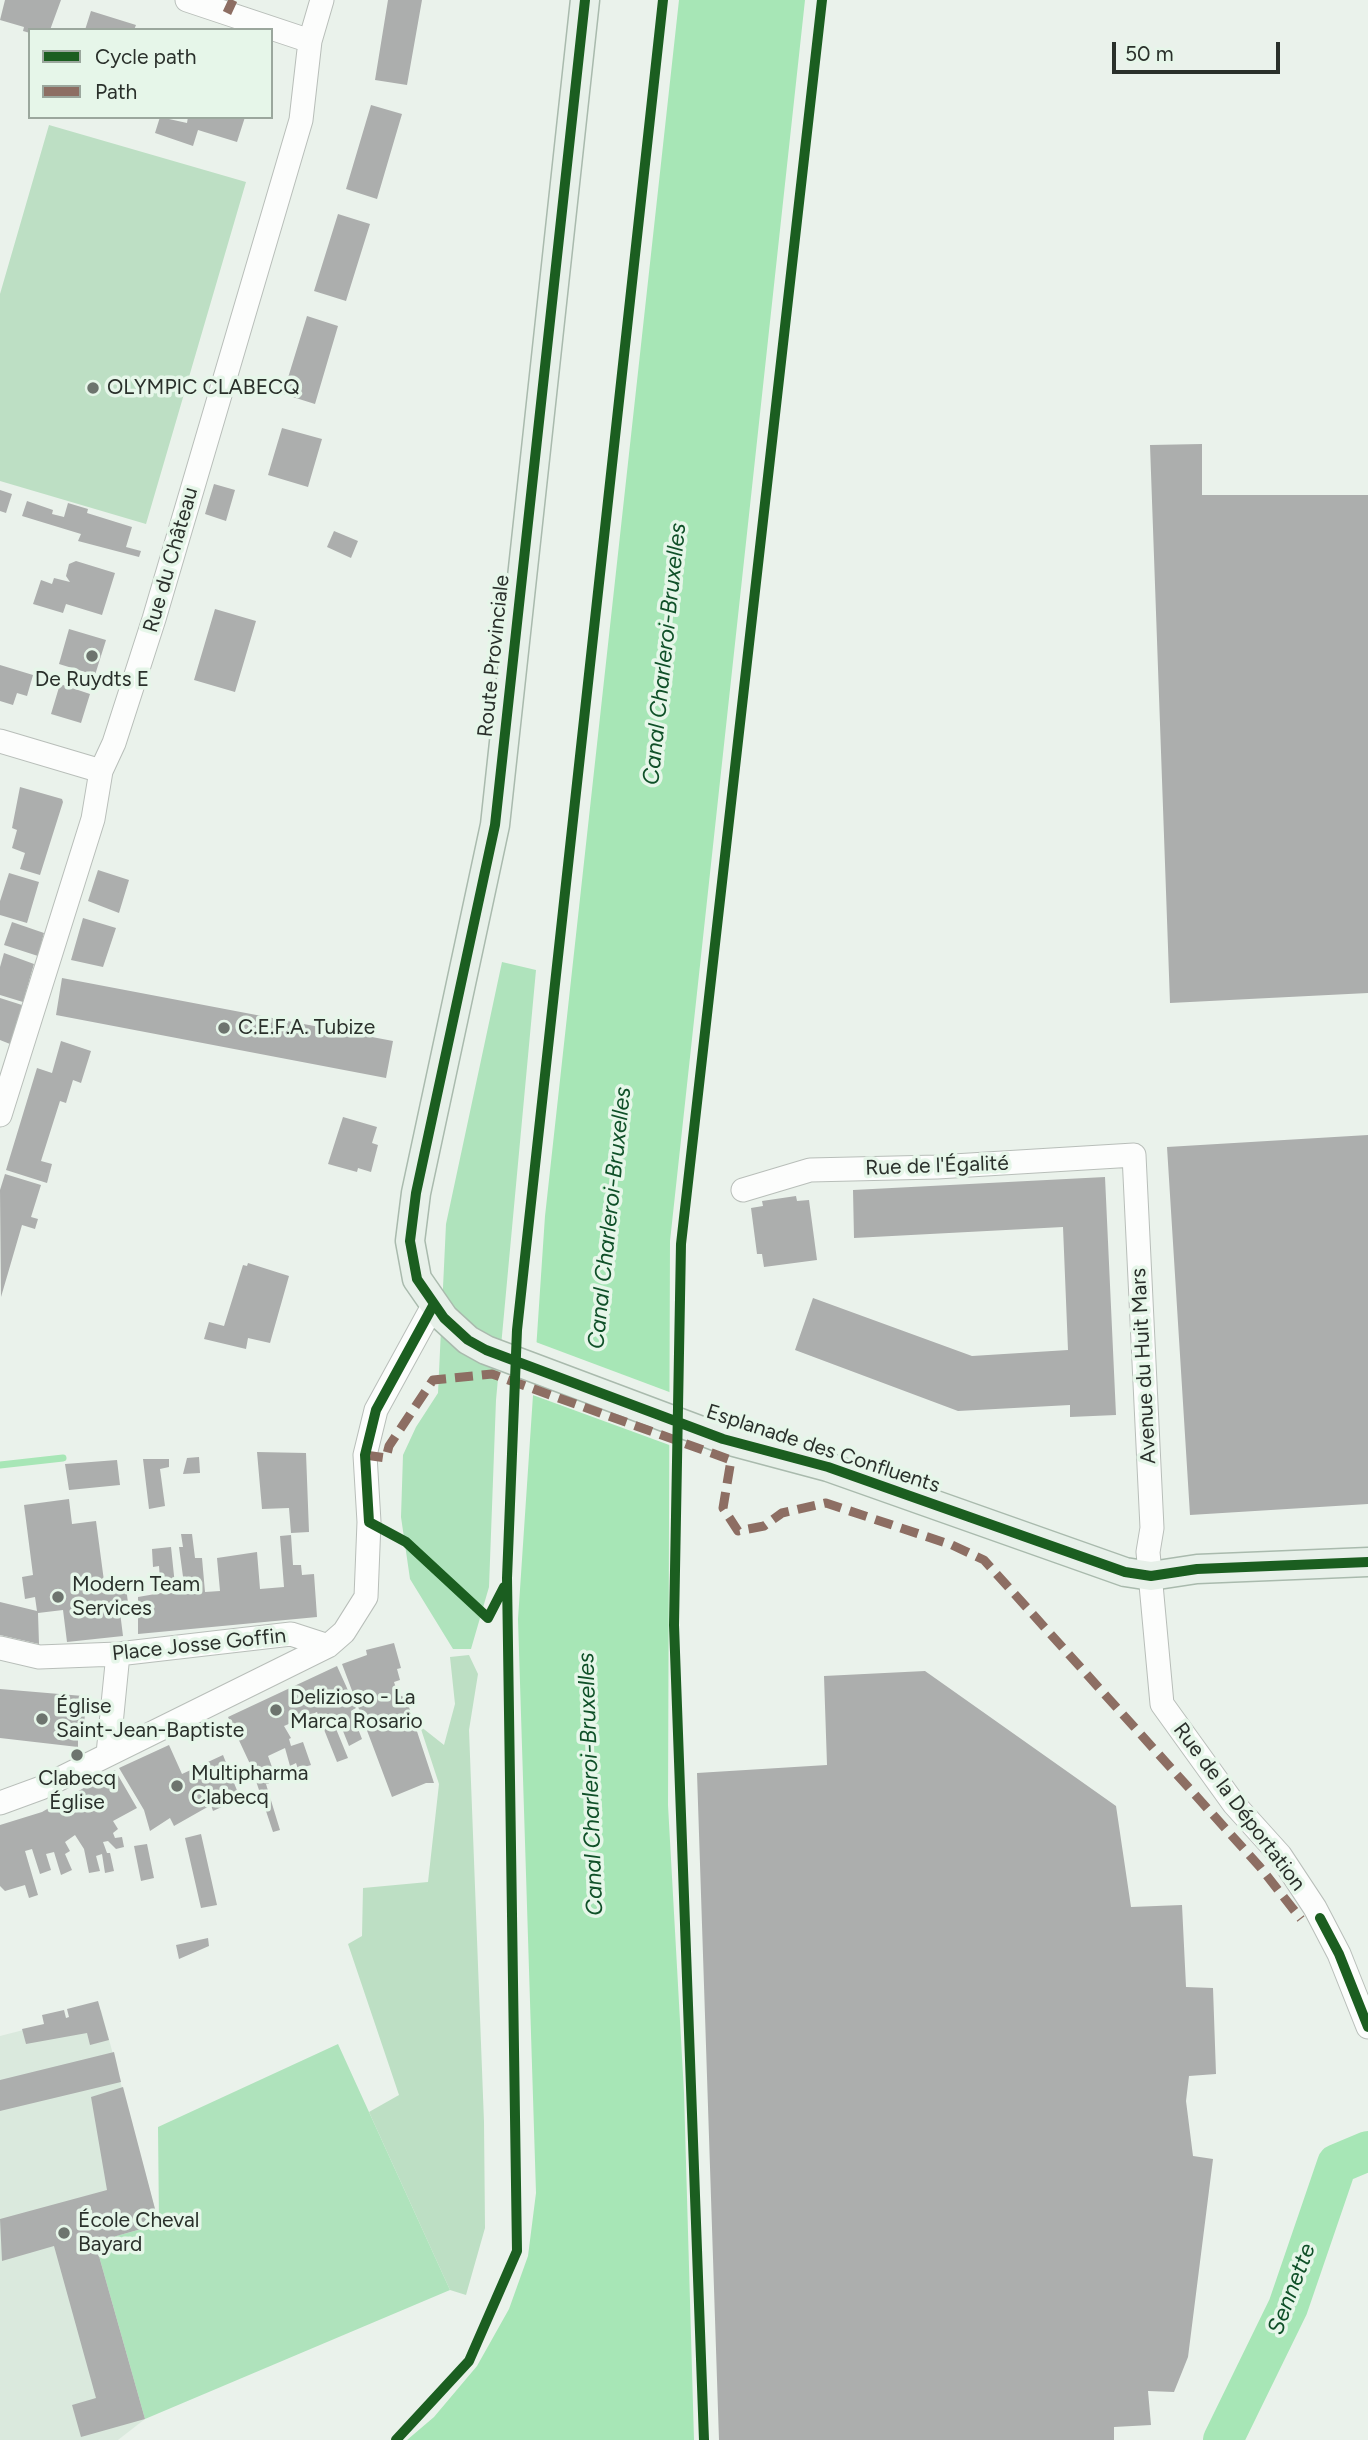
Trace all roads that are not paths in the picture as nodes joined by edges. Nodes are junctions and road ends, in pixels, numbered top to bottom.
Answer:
1 (187, 0) edge
2 (323, 0) edge
3 (586, 0) edge
4 (271, 28) edge
5 (273, 29) edge
6 (310, 41) junction
7 (0, 741) edge
8 (101, 771) junction
9 (0, 1115) edge
10 (1134, 1155) joint
11 (743, 1189) dead end
12 (434, 1304) junction
13 (486, 1350) joint
14 (1368, 1562) edge
15 (1151, 1576) junction
16 (328, 1646) junction
17 (0, 1648) edge
18 (118, 1654) junction
19 (108, 1754) junction
20 (0, 1803) edge
21 (1368, 2027) edge

1 - 4 street
2 - 6 street, Rue du Château
3 - 12 main road, Route Provinciale
5 - 6 street
6 - 8 street, Rue du Château
7 - 8 street
8 - 9 street, Rue du Château
10 - 11 street, Rue de l'Égalité
10 - 15 street, Avenue du Huit Mars
12 - 13 main road, Route Provinciale
12 - 16 street
13 - 15 main road, Esplanade des Confluents
14 - 15 main road, Esplanade des Confluents
15 - 21 street, Rue de la Déportation
16 - 18 street, Place Josse Goffin
16 - 19 street, Place Josse Goffin
17 - 18 street, Place Josse Goffin
18 - 19 street
19 - 20 street, Place Josse Goffin

